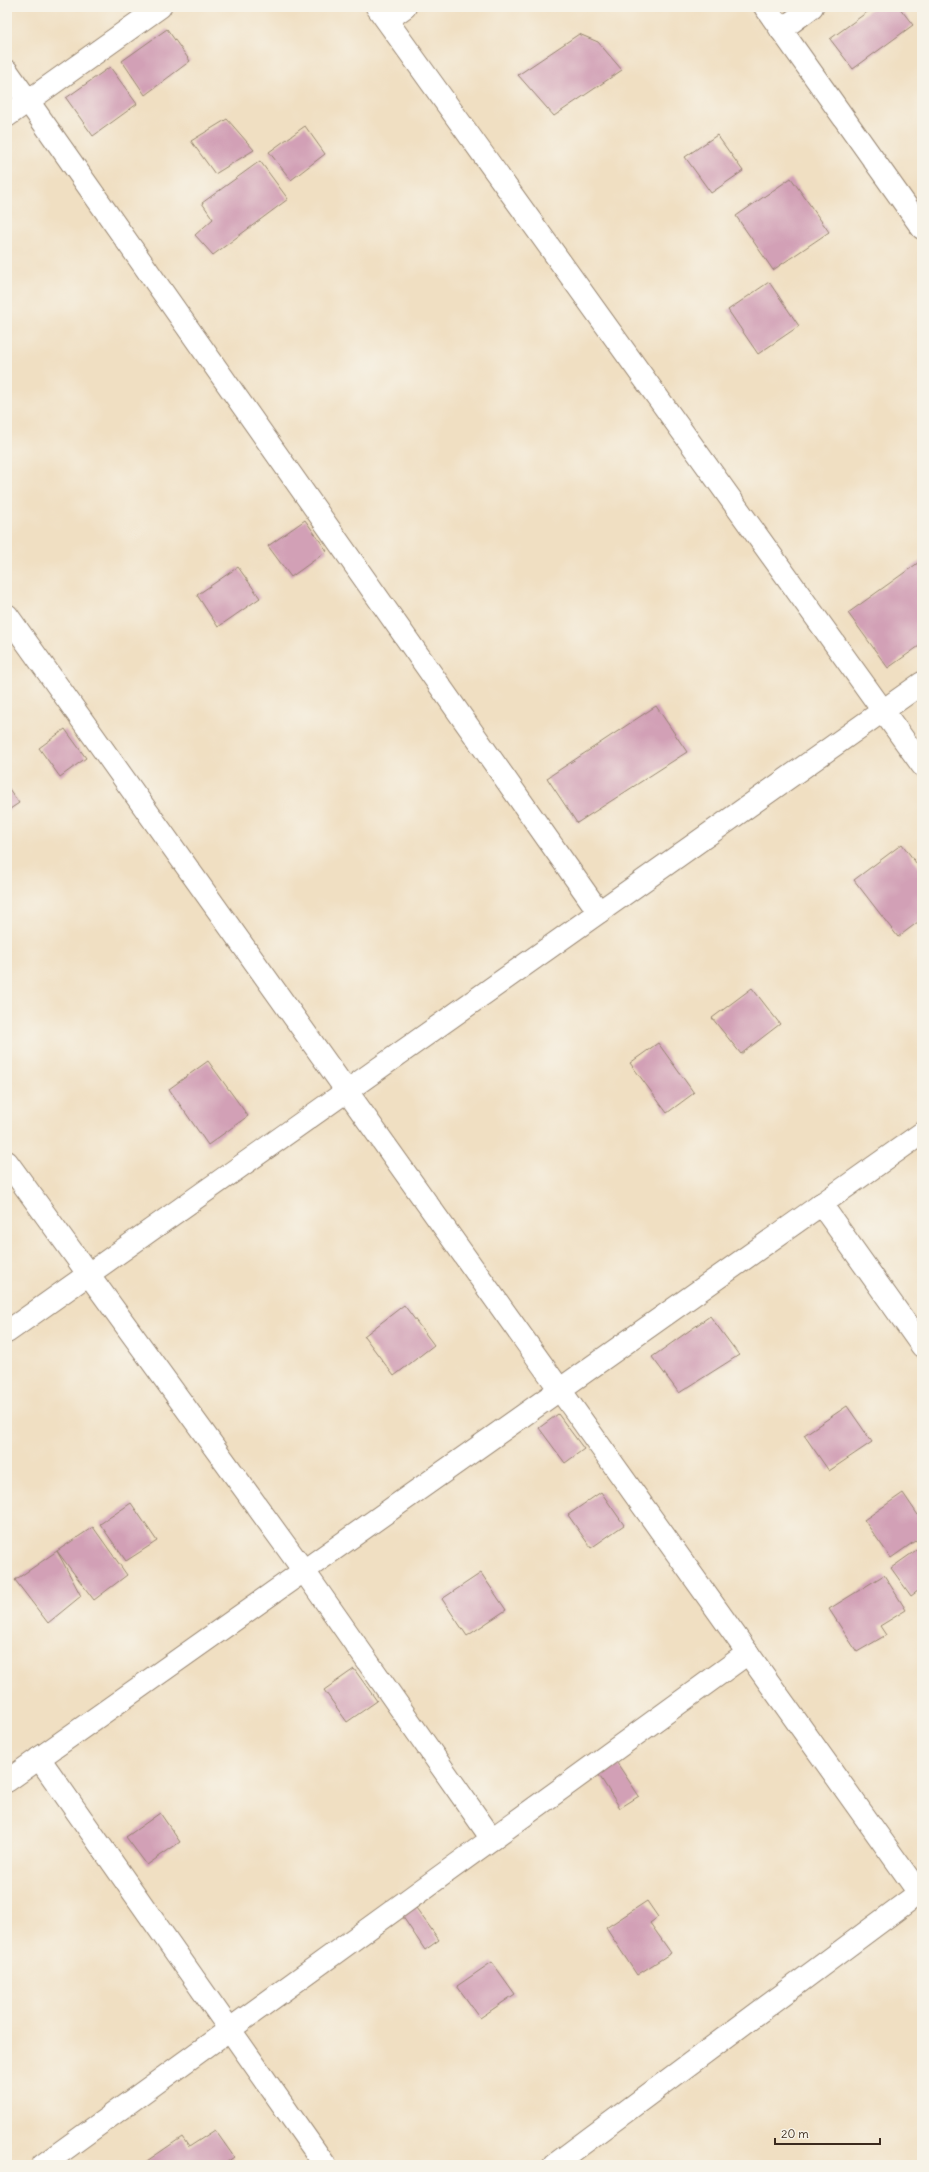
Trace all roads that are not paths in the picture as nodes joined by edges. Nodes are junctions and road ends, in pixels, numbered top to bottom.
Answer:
1 (160, 7) edge
2 (405, 7) edge
3 (765, 7) edge
4 (812, 7) edge
5 (382, 14) edge
6 (781, 30) junction
7 (7, 71) edge
8 (28, 100) junction
9 (7, 116) edge
10 (922, 228) edge
11 (7, 615) edge
12 (922, 683) edge
13 (883, 711) junction
14 (922, 765) edge
15 (599, 912) junction
16 (348, 1092) junction
17 (922, 1133) edge
18 (7, 1162) edge
19 (821, 1204) junction
20 (88, 1274) junction
21 (7, 1332) edge
22 (922, 1346) edge
23 (560, 1389) junction
24 (304, 1571) junction
25 (748, 1653) junction
26 (39, 1758) junction
27 (7, 1781) edge
28 (492, 1839) junction
29 (921, 1895) edge
30 (230, 2030) junction
31 (43, 2165) edge
32 (325, 2165) edge
33 (554, 2165) edge

1 - 8 street
2 - 5 street
3 - 6 street
4 - 6 street
5 - 13 street
6 - 10 street
7 - 8 street
8 - 9 street
8 - 15 street
11 - 16 street
12 - 13 street
13 - 14 street
13 - 15 street
15 - 16 street
16 - 20 street
16 - 23 street
17 - 19 street
18 - 20 street
19 - 22 street
19 - 23 street
20 - 21 street
20 - 24 street
23 - 24 street
23 - 25 street
24 - 26 street
24 - 28 street
25 - 28 street
25 - 29 street
26 - 27 street
26 - 30 street
28 - 30 street
29 - 33 street
30 - 31 street
30 - 32 street

